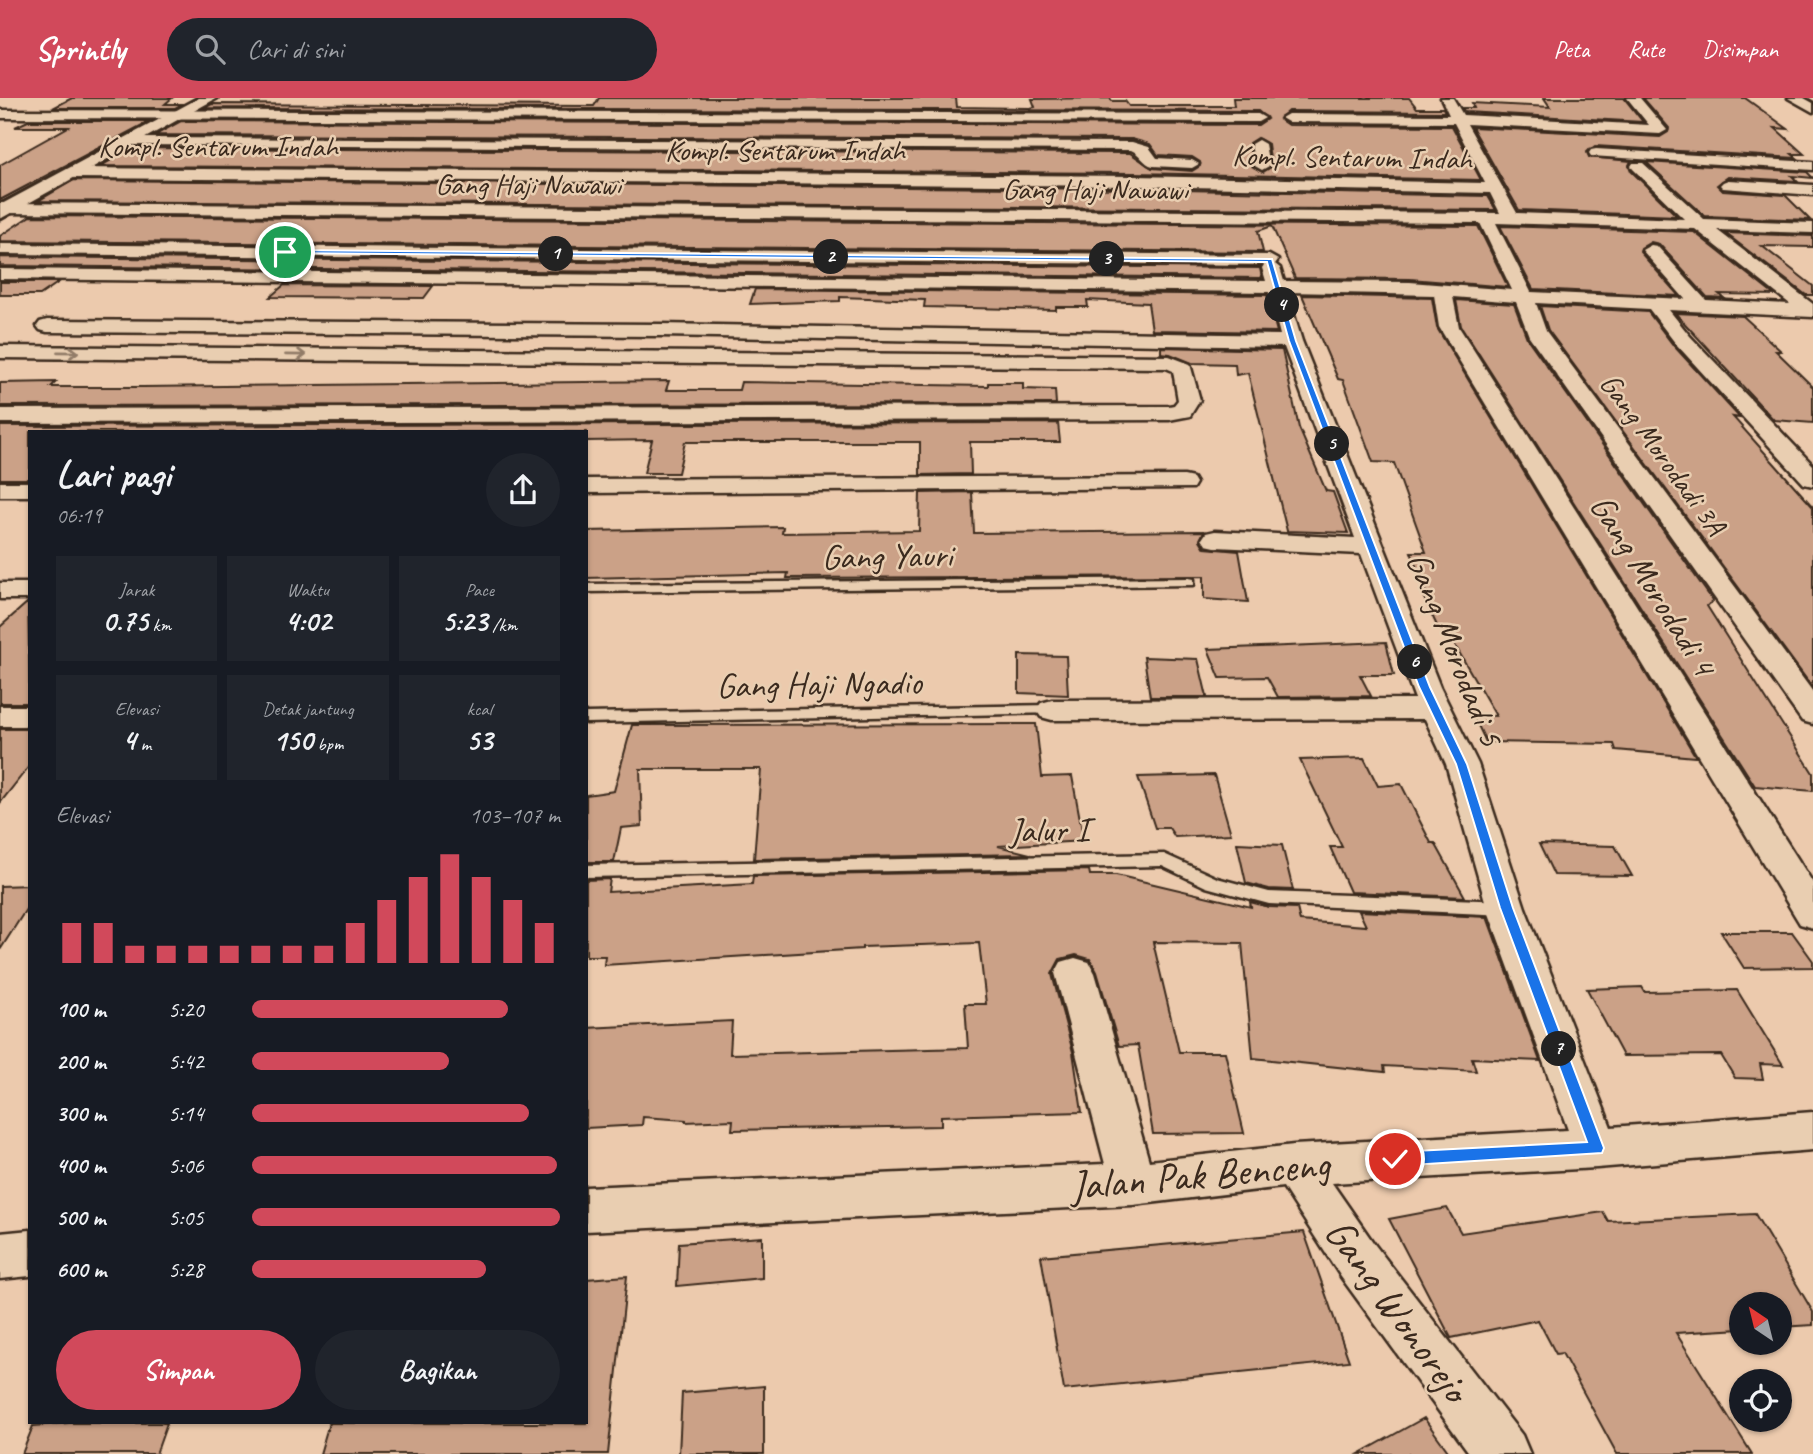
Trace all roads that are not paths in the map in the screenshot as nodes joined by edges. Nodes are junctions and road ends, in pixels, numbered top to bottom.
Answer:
1 (210, 98) edge
2 (1074, 98) edge
3 (1447, 98) edge
4 (1633, 98) edge
5 (1794, 98) edge
6 (1813, 108) edge
7 (0, 114) edge
8 (182, 114) junction
9 (933, 118) junction
10 (1258, 118) dead end
11 (1288, 118) dead end
12 (1459, 119) junction
13 (1081, 123) junction
14 (0, 128) edge
15 (157, 128) junction
16 (1164, 134) dead end
17 (1445, 138) dead end
18 (1470, 138) junction
19 (130, 142) junction
20 (939, 144) junction
21 (1258, 144) dead end
22 (1091, 146) junction
23 (1596, 153) dead end
24 (1024, 162) junction
25 (1210, 164) dead end
26 (1263, 166) dead end
27 (1638, 166) dead end
28 (1813, 166) edge
29 (75, 173) junction
30 (1728, 185) dead end
31 (1495, 188) junction
32 (1813, 190) edge
33 (3, 210) edge
34 (1257, 218) junction
35 (1485, 218) junction
36 (1511, 218) junction
37 (1699, 223) junction
38 (1808, 235) edge
39 (0, 249) edge
40 (1651, 250) dead end
41 (0, 274) edge
42 (1273, 274) junction
43 (464, 279) junction
44 (1442, 290) junction
45 (445, 296) dead end
46 (1525, 297) junction
47 (1654, 303) junction
48 (1701, 306) junction
49 (1811, 311) edge
50 (425, 312) dead end
51 (47, 326) dead end
52 (405, 329) junction
53 (1293, 341) junction
54 (0, 352) edge
55 (376, 356) junction
56 (0, 416) edge
57 (1813, 478) edge
58 (1184, 483) dead end
59 (588, 486) edge
60 (0, 489) edge
61 (28, 489) edge
62 (1215, 539) dead end
63 (1371, 547) junction
64 (1189, 582) dead end
65 (588, 589) edge
66 (0, 591) edge
67 (28, 591) edge
68 (1437, 709) junction
69 (1052, 710) joint
70 (1813, 714) edge
71 (0, 716) edge
72 (28, 716) edge
73 (588, 718) edge
74 (588, 871) edge
75 (1506, 908) junction
76 (1813, 914) edge
77 (1075, 973) dead end
78 (1813, 1131) edge
79 (1597, 1148) junction
80 (1294, 1164) junction
81 (1133, 1184) junction
82 (588, 1209) edge
83 (28, 1253) edge
84 (0, 1255) edge
85 (1503, 1454) edge

1 - 8 street
2 - 13 street
3 - 12 street
4 - 12 street
5 - 6 street
7 - 8 street
8 - 9 street
8 - 15 street
9 - 13 street
9 - 20 street
10 - 13 street
11 - 12 street
12 - 18 street
13 - 16 street
13 - 22 street
14 - 15 street
15 - 19 street
17 - 18 street
18 - 31 street
19 - 20 street
19 - 29 street
20 - 24 street
21 - 26 street
22 - 24 street
22 - 25 street
23 - 28 street
24 - 29 street, Kompl. Sentarum Indah
24 - 31 street, Kompl. Sentarum Indah
27 - 37 street
29 - 33 street
30 - 32 street
31 - 36 street
33 - 34 street, Gang Haji Nawawi
34 - 35 street, Gang Haji Nawawi
34 - 42 street, Gang Morodadi 5
35 - 36 street, Gang Haji Nawawi
35 - 46 street, Gang Morodadi 3A
36 - 37 street, Gang Haji Nawawi
37 - 38 street, Gang Haji Nawawi
37 - 49 street
39 - 42 street
40 - 48 street
41 - 43 street
42 - 43 street
42 - 44 street
42 - 53 street, Gang Morodadi 5
43 - 45 street
44 - 46 street
44 - 76 street, Gang Morodadi 4
46 - 47 street
46 - 70 street, Gang Morodadi 3A
47 - 48 street
47 - 57 street
48 - 49 street
50 - 52 street
51 - 52 street
52 - 53 street
52 - 55 street
53 - 63 street, Gang Morodadi 5
54 -> 55 street
55 - 56 street
58 - 59 street
60 - 61 street
62 - 63 street
63 - 68 street, Gang Morodadi 5
64 - 65 lane, Gang Yauri
66 - 67 street
68 - 69 street
68 - 75 street, Gang Morodadi 5
69 - 73 lane, Gang Haji Ngadio
71 - 72 street
74 - 75 lane, Jalur I
75 - 79 street, Gang Morodadi 5
77 - 81 street
78 - 79 street, Jalan Pak Benceng
79 - 80 street, Jalan Pak Benceng
80 - 81 street, Jalan Pak Benceng
80 - 85 street, Gang Wonorejo
81 - 82 street, Jalan Pak Benceng
83 - 84 street

